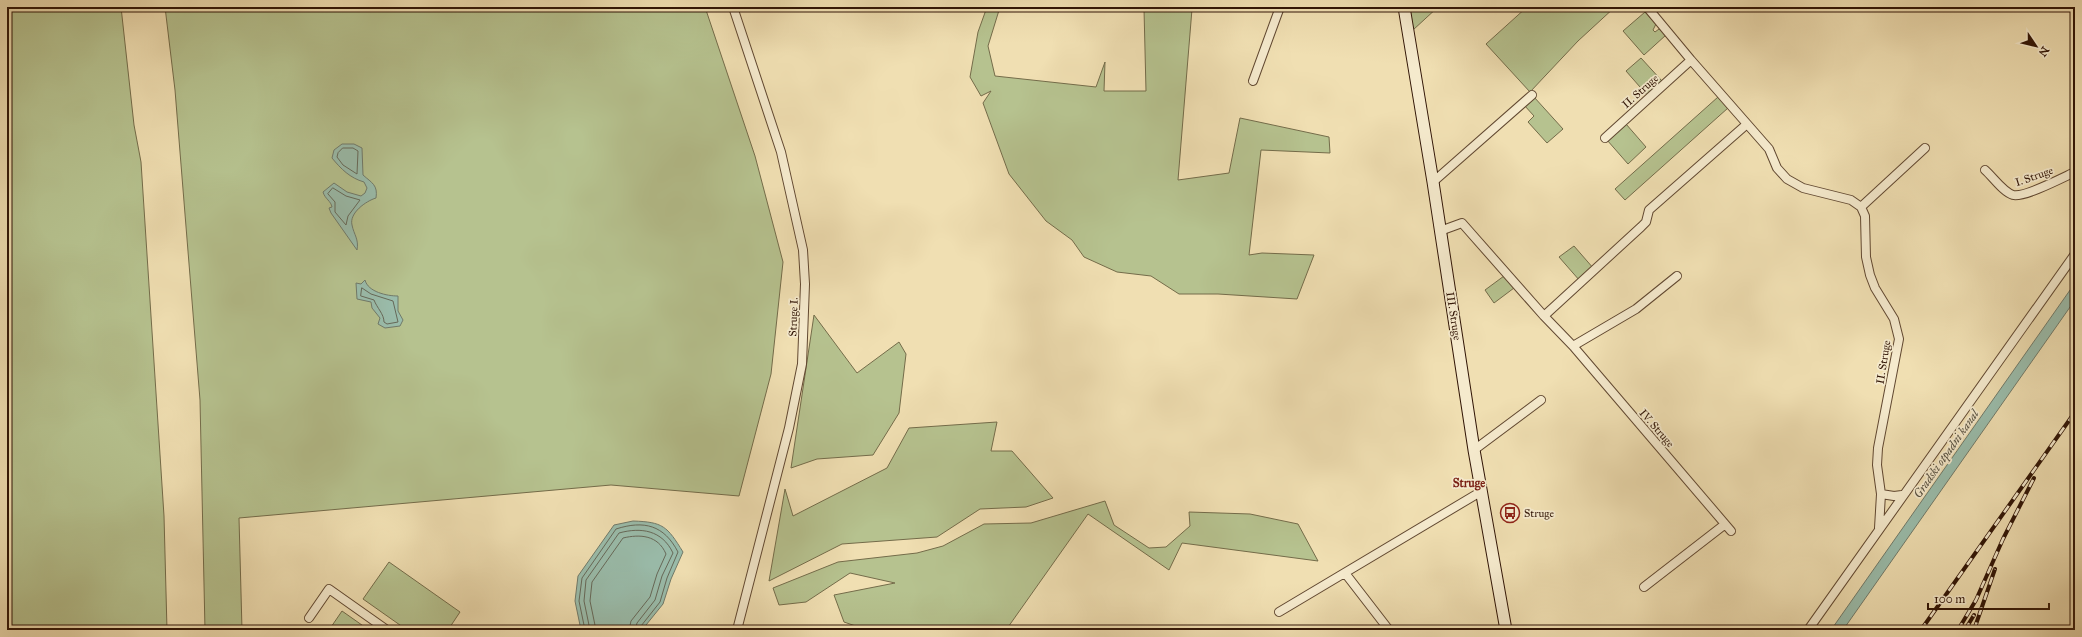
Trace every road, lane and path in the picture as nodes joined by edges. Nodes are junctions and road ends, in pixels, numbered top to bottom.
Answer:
1 (733, 7) edge
2 (1280, 7) edge
3 (1404, 7) edge
4 (1647, 7) edge
5 (1690, 60) junction
6 (1253, 81) dead end
7 (1532, 95) dead end
8 (1747, 124) junction
9 (1605, 138) dead end
10 (1925, 148) dead end
11 (1985, 170) dead end
12 (2075, 172) edge
13 (1433, 182) junction
14 (1861, 207) junction
15 (1440, 232) junction
16 (2075, 254) edge
17 (1677, 276) dead end
18 (1544, 316) junction
19 (1573, 346) junction
20 (1541, 400) dead end
21 (1474, 450) junction
22 (1482, 491) junction
23 (1881, 494) junction
24 (1902, 495) junction
25 (1879, 528) junction
26 (1345, 573) junction
27 (1644, 587) dead end
28 (1279, 612) dead end
29 (309, 618) dead end
30 (387, 630) edge
31 (737, 630) edge
32 (1389, 630) edge
33 (1506, 630) edge
34 (1808, 630) edge

1 - 31 street, Struge I.
2 - 6 street
3 - 13 street, III. Struge
4 - 5 street
5 - 8 street
5 - 9 street, II. Struge
7 - 13 street
8 - 14 street
8 - 18 street
10 - 14 street
11 - 12 street, I. Struge
13 - 15 street, III. Struge
14 - 23 street, II. Struge
15 - 18 street, IV. Struge
15 - 21 street, III. Struge
16 - 24 street
17 - 19 street
18 - 19 street, IV. Struge
19 - 27 street, IV. Struge
20 - 21 street
21 - 22 street, III. Struge
22 - 26 street
22 - 33 street, III. Struge
23 - 24 street
23 - 25 street, II. Struge
24 - 25 street
25 - 34 street
26 - 28 street
26 - 32 street
29 - 30 street

